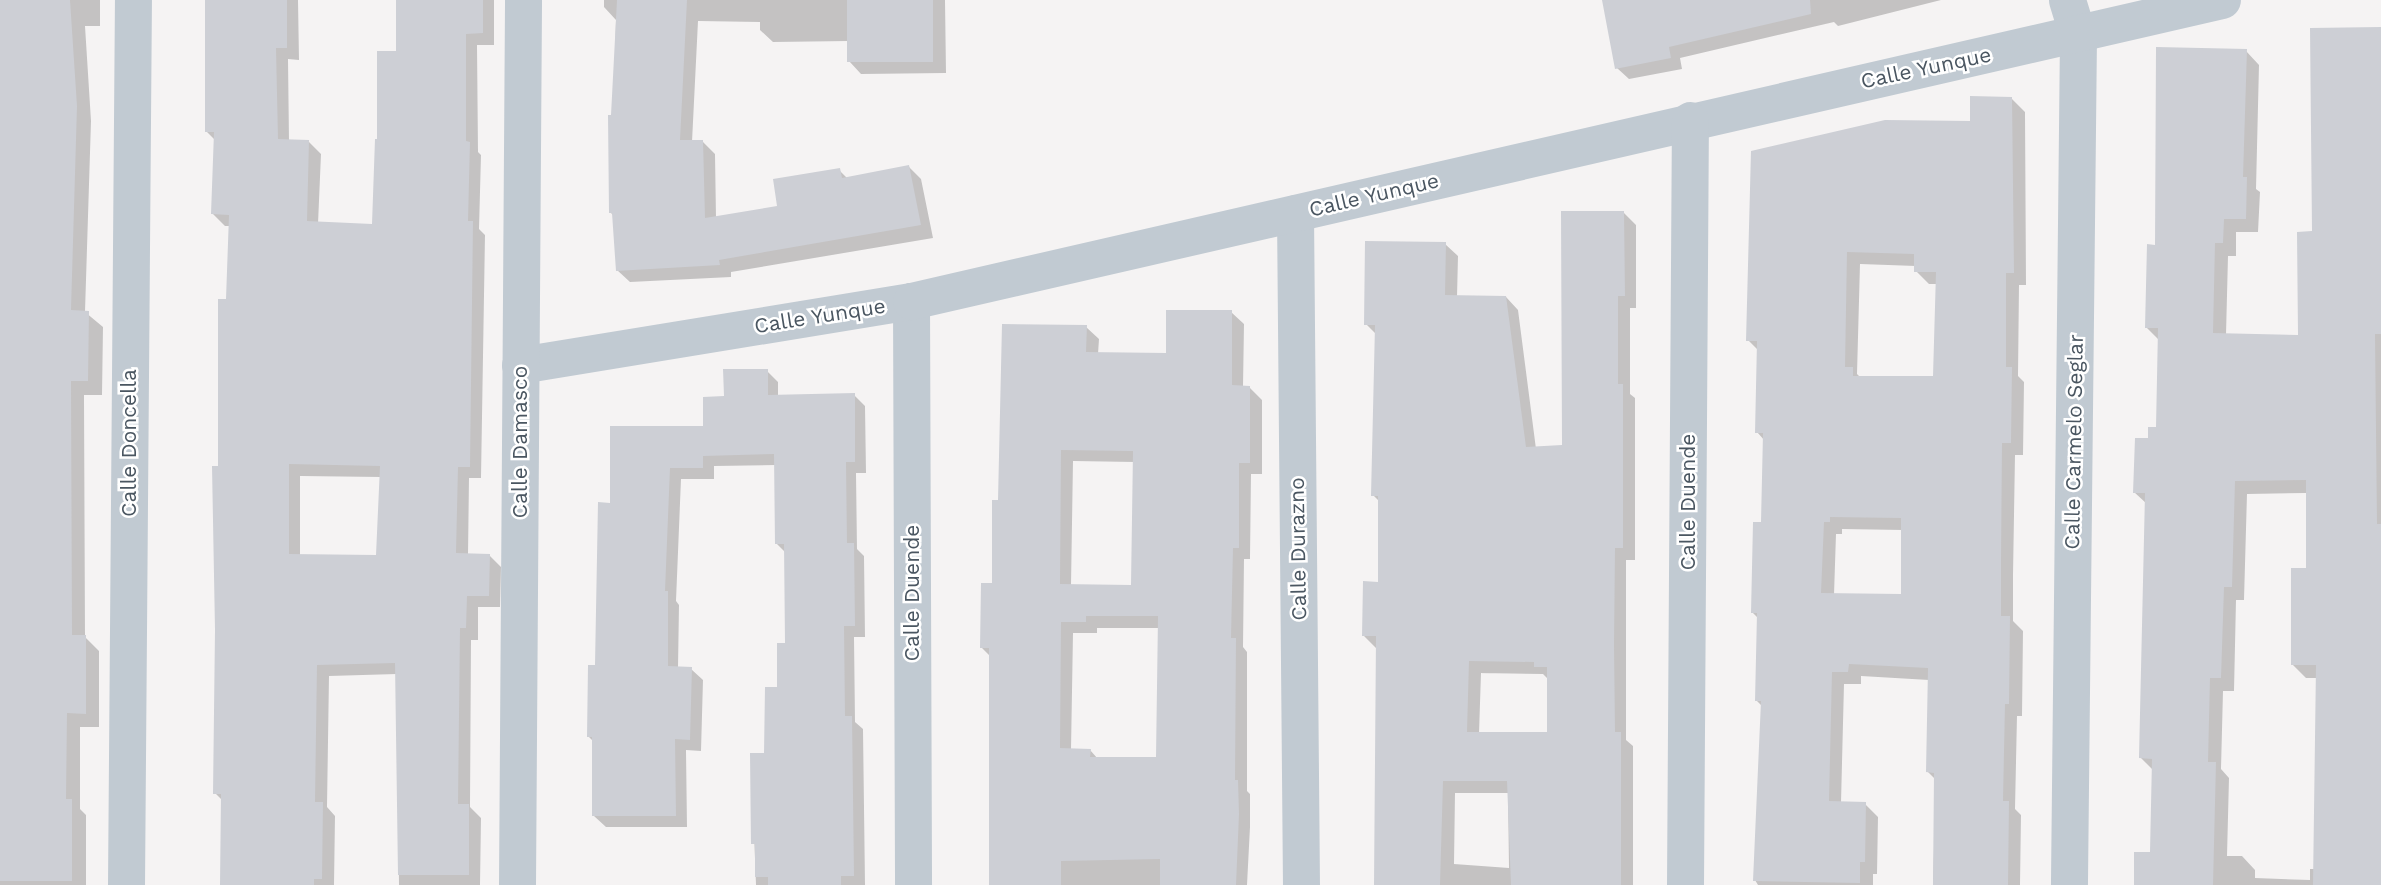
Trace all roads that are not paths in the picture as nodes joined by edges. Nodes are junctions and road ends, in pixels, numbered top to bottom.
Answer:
1 (132, 0) edge
2 (523, 0) edge
3 (2067, 0) edge
4 (2222, 0) edge
5 (2078, 35) junction
6 (1690, 120) junction
7 (1294, 213) junction
8 (911, 301) junction
9 (520, 365) junction
10 (126, 885) edge
11 (517, 885) edge
12 (913, 885) edge
13 (1301, 885) edge
14 (1685, 885) edge
15 (2069, 885) edge

1 - 10 street, Calle Doncella
2 - 9 street, Calle Damasco
3 - 5 street, Calle Carmelo Seglar
4 - 5 street, Calle Yunque
5 - 6 street, Calle Yunque
5 - 15 street, Calle Carmelo Seglar
6 - 7 street, Calle Yunque
6 - 14 street, Calle Duende
7 - 8 street, Calle Yunque
7 - 13 street, Calle Durazno
8 - 9 street, Calle Yunque
8 - 12 street, Calle Duende
9 - 11 street, Calle Damasco

